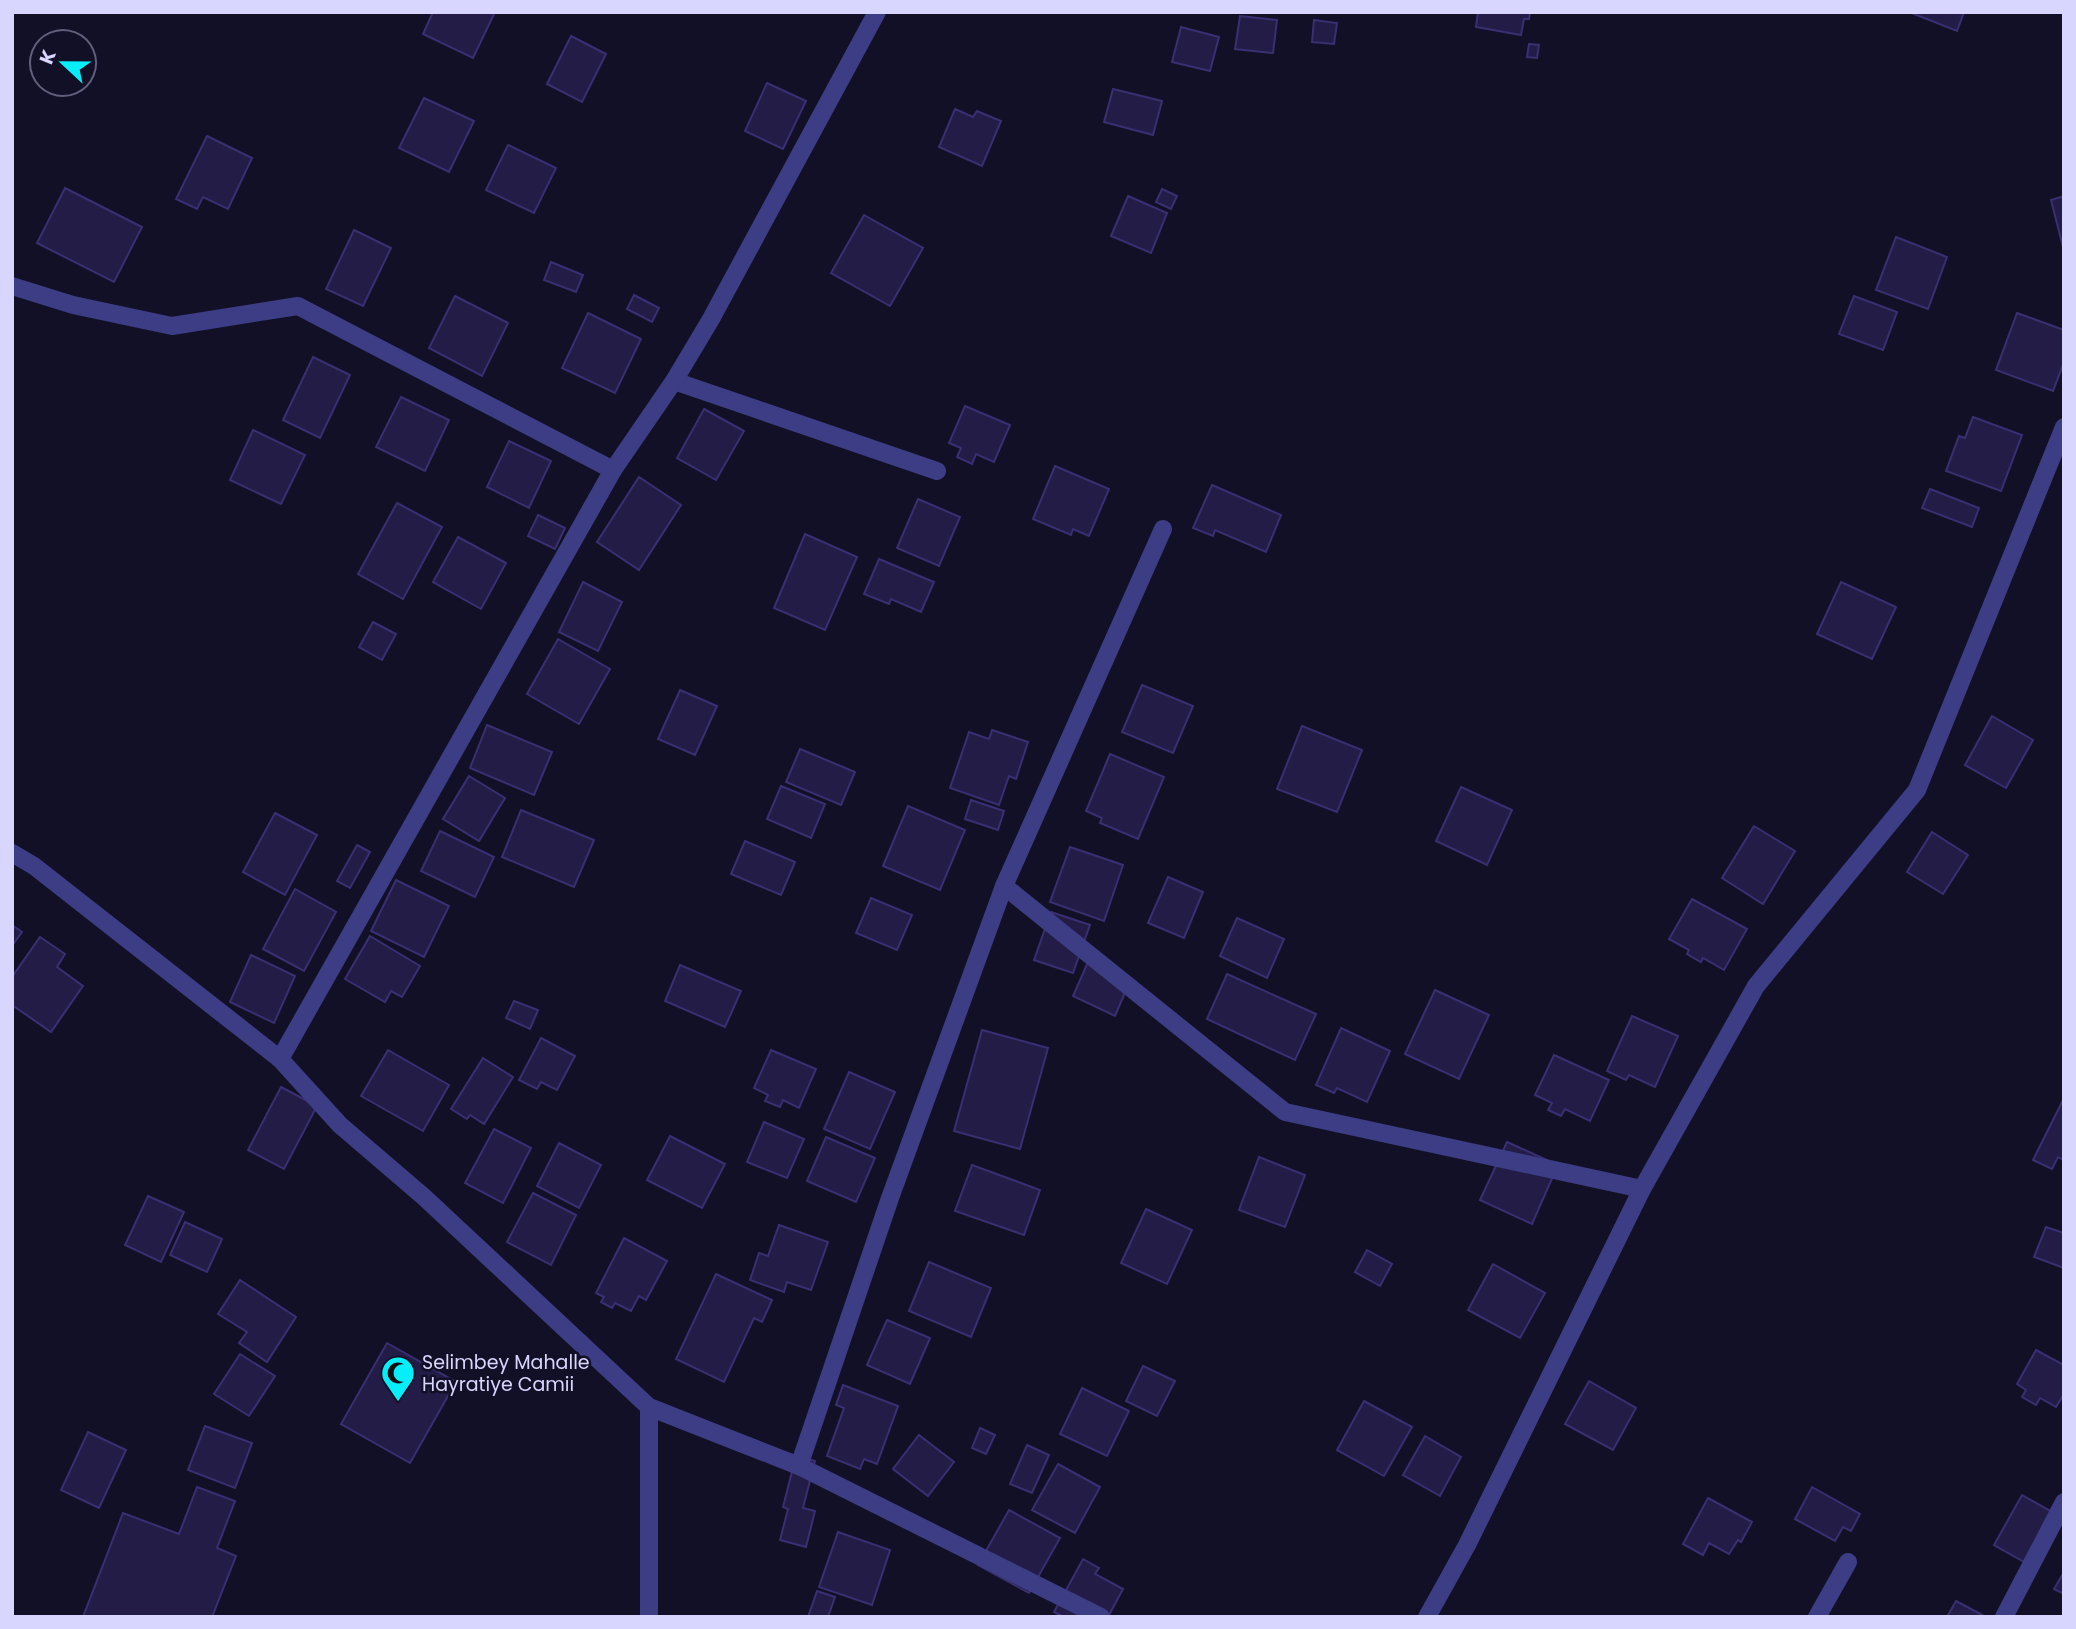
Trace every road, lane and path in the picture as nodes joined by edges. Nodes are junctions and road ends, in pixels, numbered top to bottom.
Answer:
1 (877, 12) edge
2 (12, 286) edge
3 (674, 380) junction
4 (2064, 426) edge
5 (613, 470) junction
6 (937, 471) dead end
7 (1163, 529) dead end
8 (12, 853) edge
9 (1004, 886) junction
10 (280, 1059) junction
11 (1642, 1189) junction
12 (649, 1407) junction
13 (799, 1466) junction
14 (2064, 1502) edge
15 (1848, 1562) dead end
16 (649, 1617) edge
17 (1101, 1617) edge
18 (1427, 1617) edge
19 (1817, 1617) edge
20 (2004, 1617) edge

1 - 3 street
2 - 5 street
3 - 5 street
3 - 6 street
4 - 11 street
5 - 10 street
7 - 9 street
8 - 10 street
9 - 11 street
9 - 13 street
10 - 12 street
11 - 18 street
12 - 13 street
12 - 16 street
13 - 17 street
14 - 20 street
15 - 19 street

